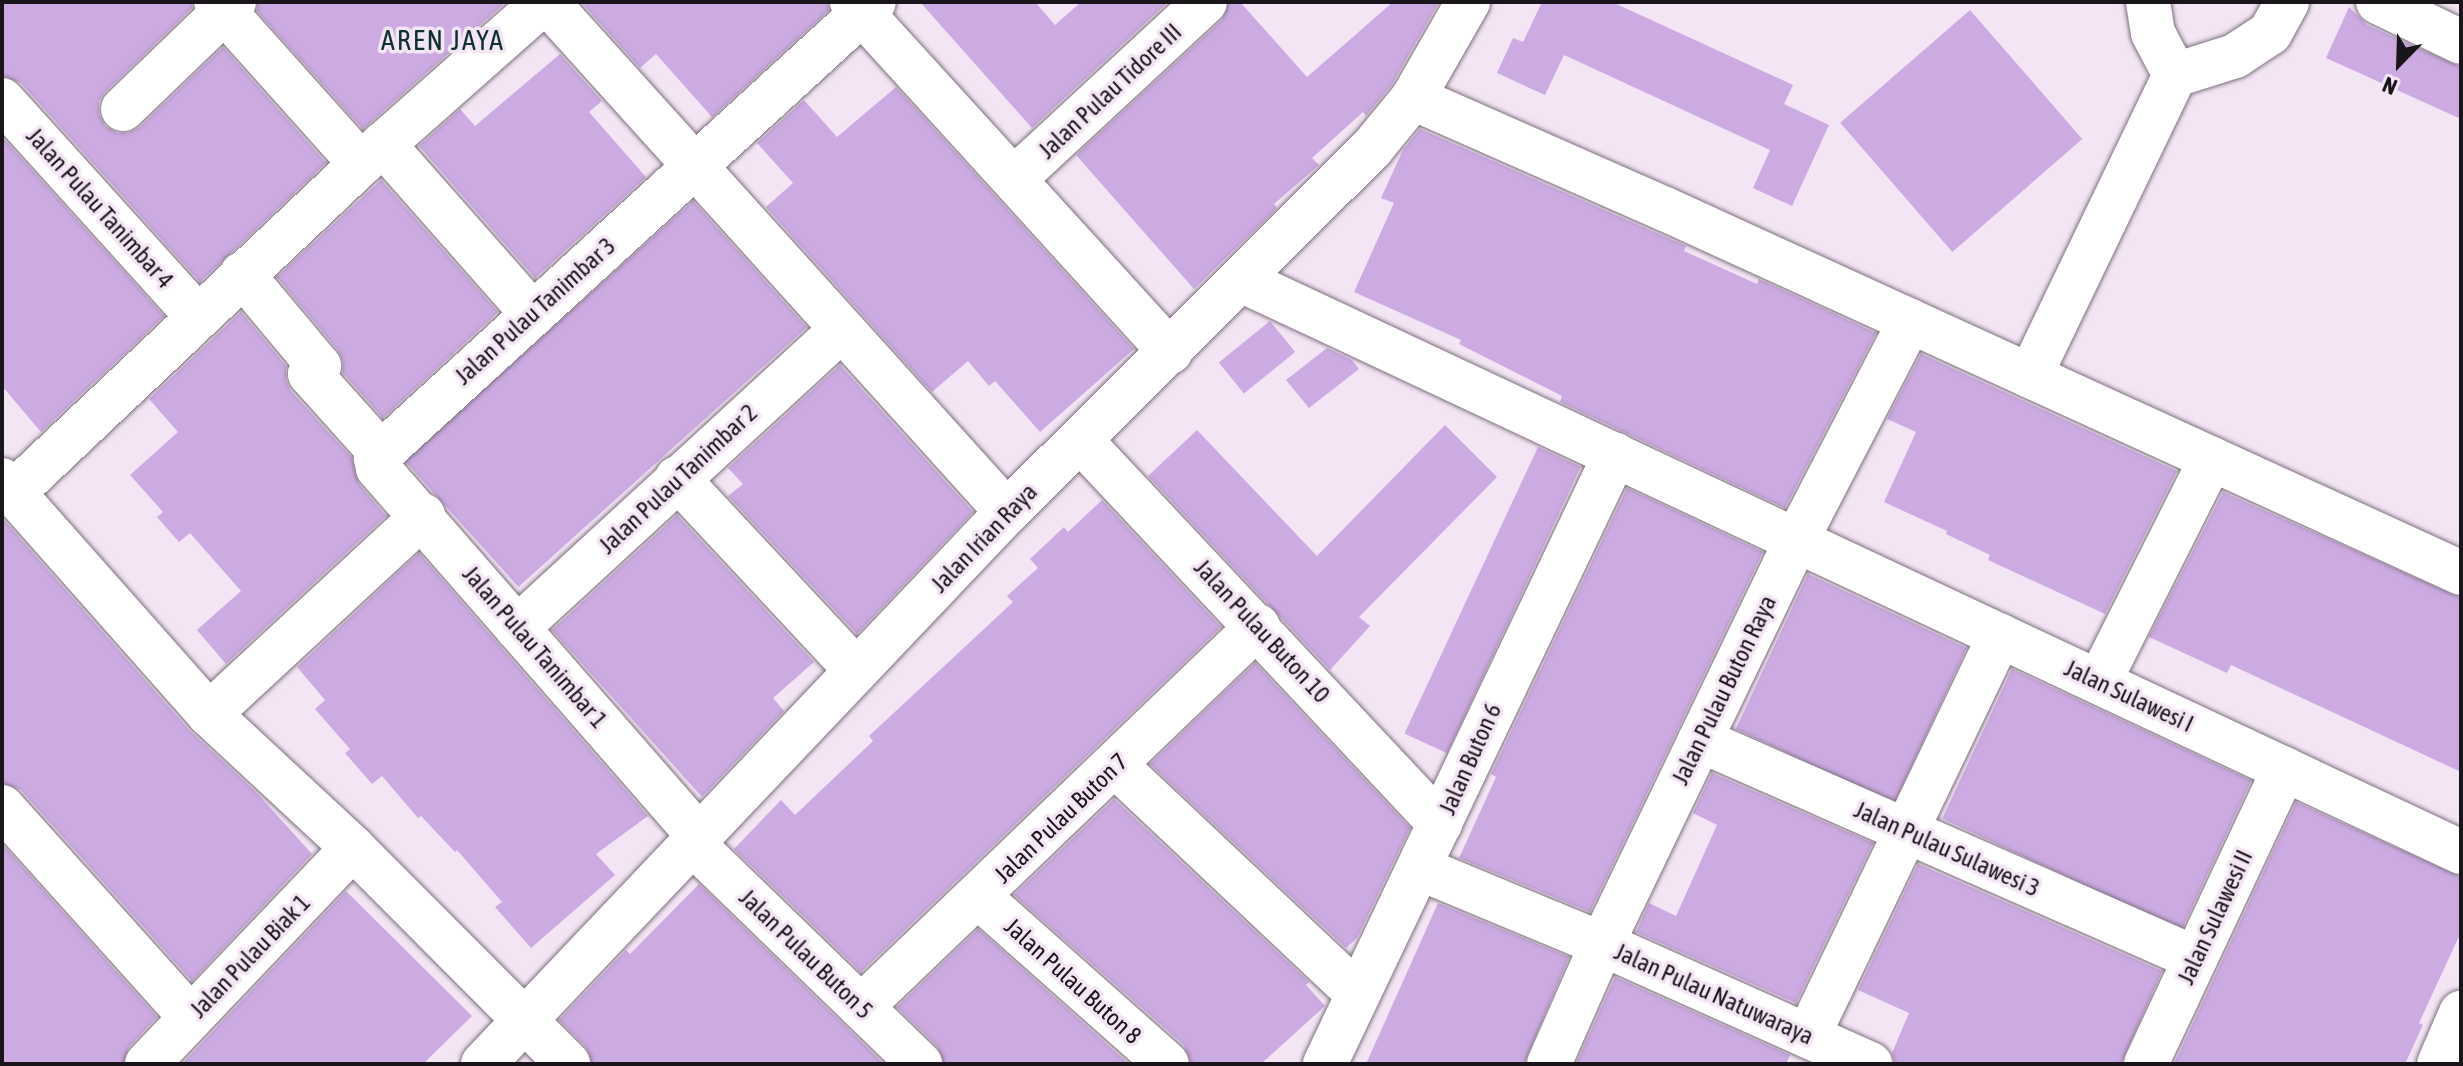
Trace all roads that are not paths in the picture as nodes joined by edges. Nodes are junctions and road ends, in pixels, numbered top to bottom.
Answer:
1 (546, 2) edge
2 (1205, 2) edge
3 (1468, 2) edge
4 (2148, 2) edge
5 (2287, 2) edge
6 (2378, 2) edge
7 (225, 5) edge
8 (863, 6) edge
9 (2461, 42) edge
10 (2175, 75) junction
11 (1413, 98) junction
12 (2, 100) edge
13 (123, 109) dead end
14 (372, 154) junction
15 (696, 166) junction
16 (1014, 179) junction
17 (242, 274) junction
18 (1241, 280) junction
19 (533, 314) junction
20 (197, 316) junction
21 (1910, 321) junction
22 (841, 330) junction
23 (1170, 352) junction
24 (2030, 376) junction
25 (1081, 441) junction
26 (378, 455) junction
27 (1615, 455) junction
28 (2211, 459) junction
29 (677, 478) junction
30 (8, 486) edge
31 (1007, 512) junction
32 (423, 516) junction
33 (1796, 541) junction
34 (2461, 573) edge
35 (1258, 626) junction
36 (517, 628) junction
37 (2000, 636) junction
38 (856, 670) junction
39 (2099, 682) junction
40 (209, 714) junction
41 (1700, 740) junction
42 (1115, 765) junction
43 (2284, 769) junction
44 (2, 807) edge
45 (1440, 824) junction
46 (1907, 831) junction
47 (695, 839) junction
48 (353, 848) junction
49 (2461, 852) edge
50 (1419, 868) junction
51 (979, 897) junction
52 (1602, 944) junction
53 (2195, 958) junction
54 (1358, 994) junction
55 (861, 1007) junction
56 (2461, 1013) edge
57 (191, 1018) junction
58 (527, 1020) junction
59 (1808, 1036) junction
60 (147, 1064) edge
61 (483, 1064) edge
62 (568, 1064) edge
63 (920, 1064) edge
64 (1167, 1064) edge
65 (1325, 1064) edge
66 (1549, 1064) edge
67 (1870, 1064) edge
68 (2146, 1064) edge
69 (2439, 1064) edge

1 - 14 street
1 - 15 street
2 - 16 street, Jalan Pulau Tidore III
3 - 11 street, Jalan Irian Raya
4 - 10 street
5 - 10 street
6 - 9 street
7 - 13 street
7 - 14 street
8 - 15 street, Jalan Pulau Tanimbar 3
8 - 16 street
10 - 24 street
11 - 18 street, Jalan Irian Raya
11 - 21 street
12 - 20 street, Jalan Pulau Tanimbar 4
14 - 17 street
14 - 19 street
15 - 19 street, Jalan Pulau Tanimbar 3
15 - 22 street
16 - 23 street
17 - 20 street
17 - 26 street, Jalan Pulau Tanimbar 1
18 - 23 street, Jalan Irian Raya
18 - 27 street, Jalan Sulawesi I
19 - 26 street, Jalan Pulau Tanimbar 3
20 - 30 street
21 - 24 street
21 - 33 street, Jalan Pulau Buton Raya
22 - 29 street, Jalan Pulau Tanimbar 2
22 - 31 street
23 - 25 street, Jalan Irian Raya
24 - 28 street
25 - 31 street, Jalan Irian Raya
25 - 35 street, Jalan Pulau Buton 10
26 - 32 street, Jalan Pulau Tanimbar 1
27 - 33 street, Jalan Sulawesi I
27 - 45 street, Jalan Buton 6
28 - 34 street
28 - 39 street
29 - 36 street, Jalan Pulau Tanimbar 2
29 - 38 street
30 - 40 street
31 - 38 street, Jalan Irian Raya
32 - 36 street, Jalan Pulau Tanimbar 1
32 - 40 street
33 - 37 street, Jalan Sulawesi I
33 - 41 street, Jalan Pulau Buton Raya
35 - 42 street, Jalan Pulau Buton 7
35 - 45 street, Jalan Pulau Buton 10
36 - 47 street, Jalan Pulau Tanimbar 1
37 - 39 street, Jalan Sulawesi I
37 - 46 street
38 - 47 street, Jalan Irian Raya
39 - 43 street, Jalan Sulawesi I
40 - 48 street
41 - 46 street, Jalan Pulau Sulawesi 3
41 - 52 street, Jalan Pulau Buton Raya
42 - 51 street, Jalan Pulau Buton 7
42 - 54 street
43 - 49 street, Jalan Sulawesi I
43 - 53 street, Jalan Sulawesi II
44 - 57 street
45 - 50 street, Jalan Buton 6
46 - 53 street, Jalan Pulau Sulawesi 3
46 - 59 street
47 - 55 street, Jalan Pulau Buton 5
47 - 58 street, Jalan Irian Raya
48 - 57 street, Jalan Pulau Biak 1
48 - 58 street
50 - 52 street
50 - 54 street, Jalan Buton 6
51 - 55 street, Jalan Pulau Buton 7
51 - 64 street, Jalan Pulau Buton 8
52 - 59 street, Jalan Pulau Natuwaraya
52 - 66 street, Jalan Pulau Buton Raya
53 - 68 street, Jalan Sulawesi II
54 - 65 street, Jalan Buton 6
55 - 63 street, Jalan Pulau Buton 5
56 - 69 street
57 - 60 street, Jalan Pulau Biak 1
58 - 61 street, Jalan Irian Raya
58 - 62 street
59 - 67 street, Jalan Pulau Natuwaraya

